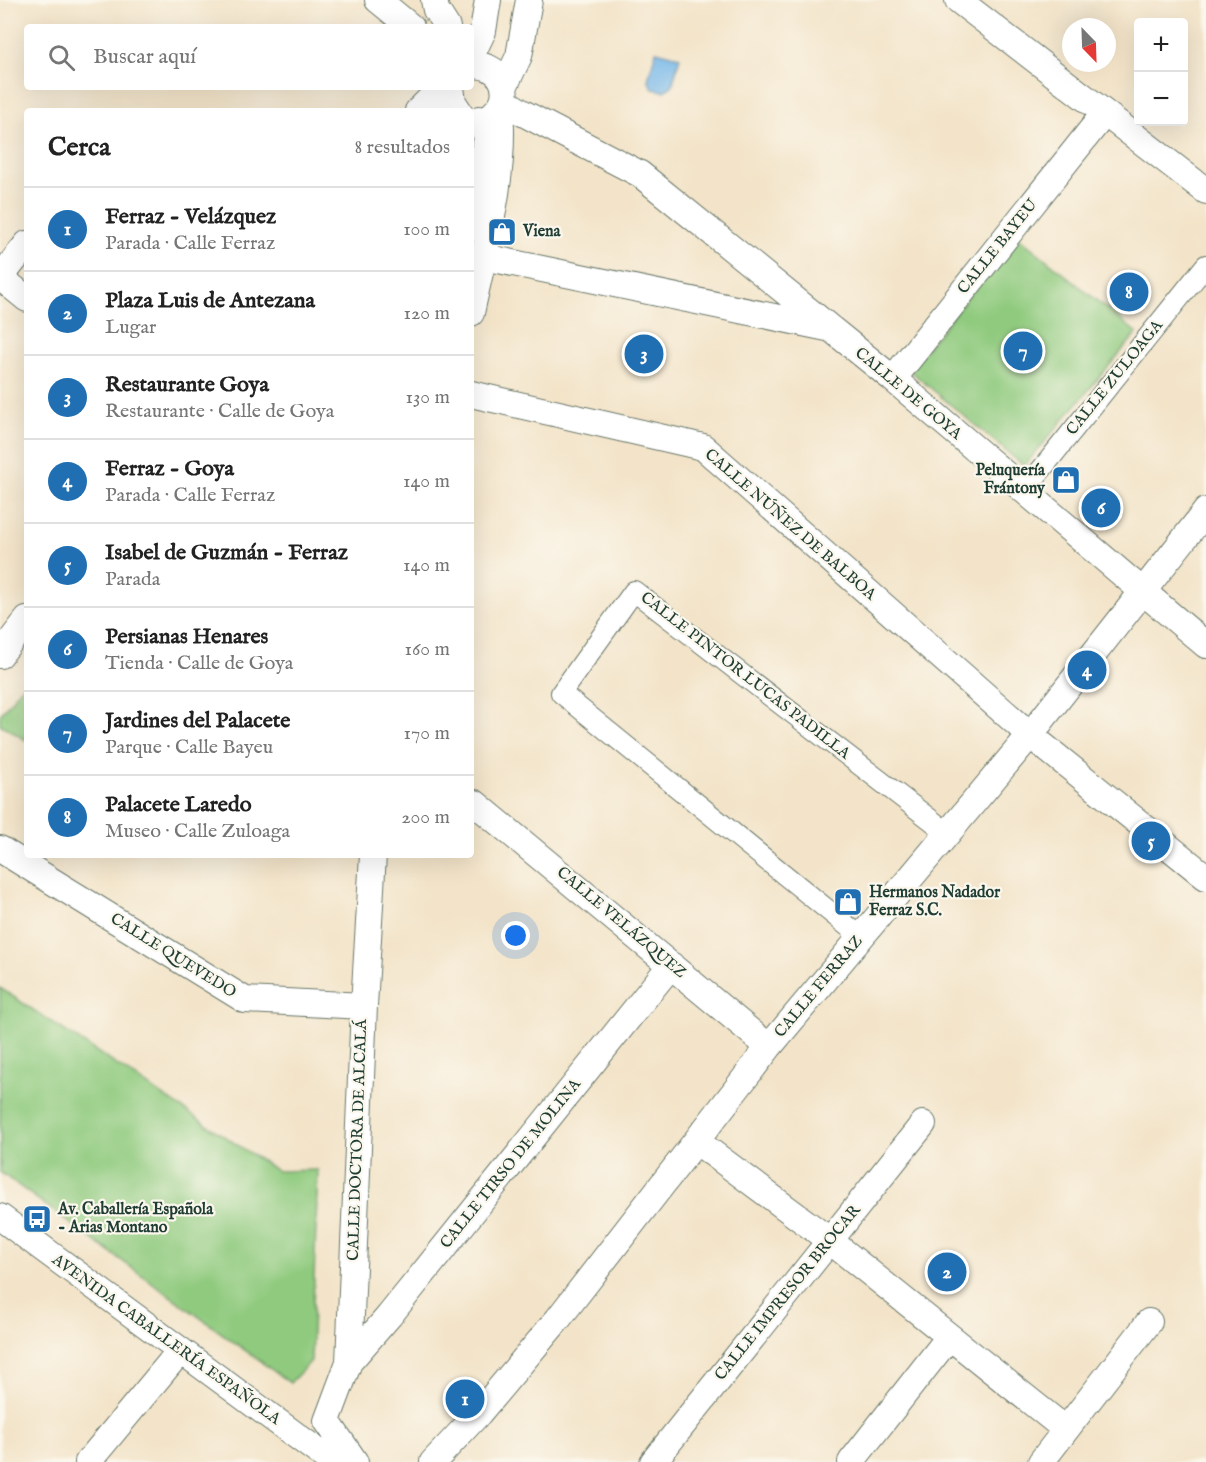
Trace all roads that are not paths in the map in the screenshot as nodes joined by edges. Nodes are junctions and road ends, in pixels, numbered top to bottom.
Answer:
1 (378, 0) edge
2 (434, 0) edge
3 (488, 0) edge
4 (529, 0) edge
5 (958, 0) edge
6 (407, 24) edge
7 (445, 24) edge
8 (477, 33) edge
9 (474, 66) edge
10 (439, 90) edge
11 (452, 90) edge
12 (486, 107) edge
13 (421, 108) edge
14 (1104, 114) junction
15 (477, 153) edge
16 (474, 190) edge
17 (1206, 190) edge
18 (24, 248) edge
19 (484, 257) junction
20 (1206, 265) edge
21 (0, 278) edge
22 (24, 297) edge
23 (474, 300) edge
24 (830, 328) junction
25 (893, 379) junction
26 (474, 395) edge
27 (1024, 491) junction
28 (1206, 511) edge
29 (1142, 590) junction
30 (24, 624) edge
31 (1206, 645) edge
32 (0, 655) edge
33 (1030, 735) junction
34 (474, 803) edge
35 (948, 833) junction
36 (0, 849) edge
37 (374, 858) edge
38 (1206, 877) edge
39 (861, 937) junction
40 (671, 965) junction
41 (364, 1006) junction
42 (770, 1047) junction
43 (923, 1124) dead end
44 (696, 1141) junction
45 (0, 1217) edge
46 (829, 1240) junction
47 (1149, 1322) dead end
48 (949, 1337) junction
49 (180, 1351) junction
50 (349, 1362) junction
51 (1065, 1430) junction
52 (100, 1458) edge
53 (332, 1462) edge
54 (355, 1462) edge
55 (433, 1462) edge
56 (653, 1462) edge
57 (851, 1462) edge
58 (1041, 1462) edge

1 - 6 street
2 - 7 street
3 - 8 street
4 - 12 street
5 - 14 street
9 - 12 street, CALLE DE GOYA
10 - 13 street
11 - 12 street
12 - 15 street
12 - 19 street
12 - 24 street, CALLE DE GOYA
14 - 17 street
14 - 25 street, CALLE BAYEU
15 - 16 street
18 - 21 street
19 - 23 street
19 - 24 street, CALLE DE GOYA
20 - 27 street, CALLE ZULOAGA
21 - 22 street
24 - 25 street, CALLE DE GOYA
25 - 27 street, CALLE DE GOYA
26 - 33 street, CALLE NÚÑEZ DE BALBOA
27 - 29 street, CALLE DE GOYA
28 - 29 street, CALLE FERRAZ
29 - 31 street, CALLE DE GOYA
29 - 33 street, CALLE FERRAZ
30 - 32 street
33 - 35 street, CALLE FERRAZ
33 - 38 street, CALLE NÚÑEZ DE BALBOA
34 - 40 street, CALLE VELÁZQUEZ
35 - 39 street, CALLE FERRAZ
35 - 39 street, CALLE PINTOR LUCAS PADILLA
36 - 41 street, CALLE QUEVEDO
37 - 41 street, CALLE DOCTORA DE ALCALÁ
39 - 42 street, CALLE FERRAZ
40 - 42 street, CALLE VELÁZQUEZ
40 - 50 street, CALLE TIRSO DE MOLINA
41 - 50 street, CALLE DOCTORA DE ALCALÁ
42 - 44 street, CALLE FERRAZ
43 - 46 street, CALLE IMPRESOR BROCAR
44 - 46 street
44 - 55 street, CALLE FERRAZ
45 - 49 street, AVENIDA CABALLERÍA ESPAÑOLA
46 - 48 street
46 - 56 street, CALLE IMPRESOR BROCAR
47 - 51 street
48 - 51 street
48 - 57 street
49 - 52 street
49 - 53 street, AVENIDA CABALLERÍA ESPAÑOLA
50 - 54 street, CALLE DOCTORA DE ALCALÁ
51 - 58 street

